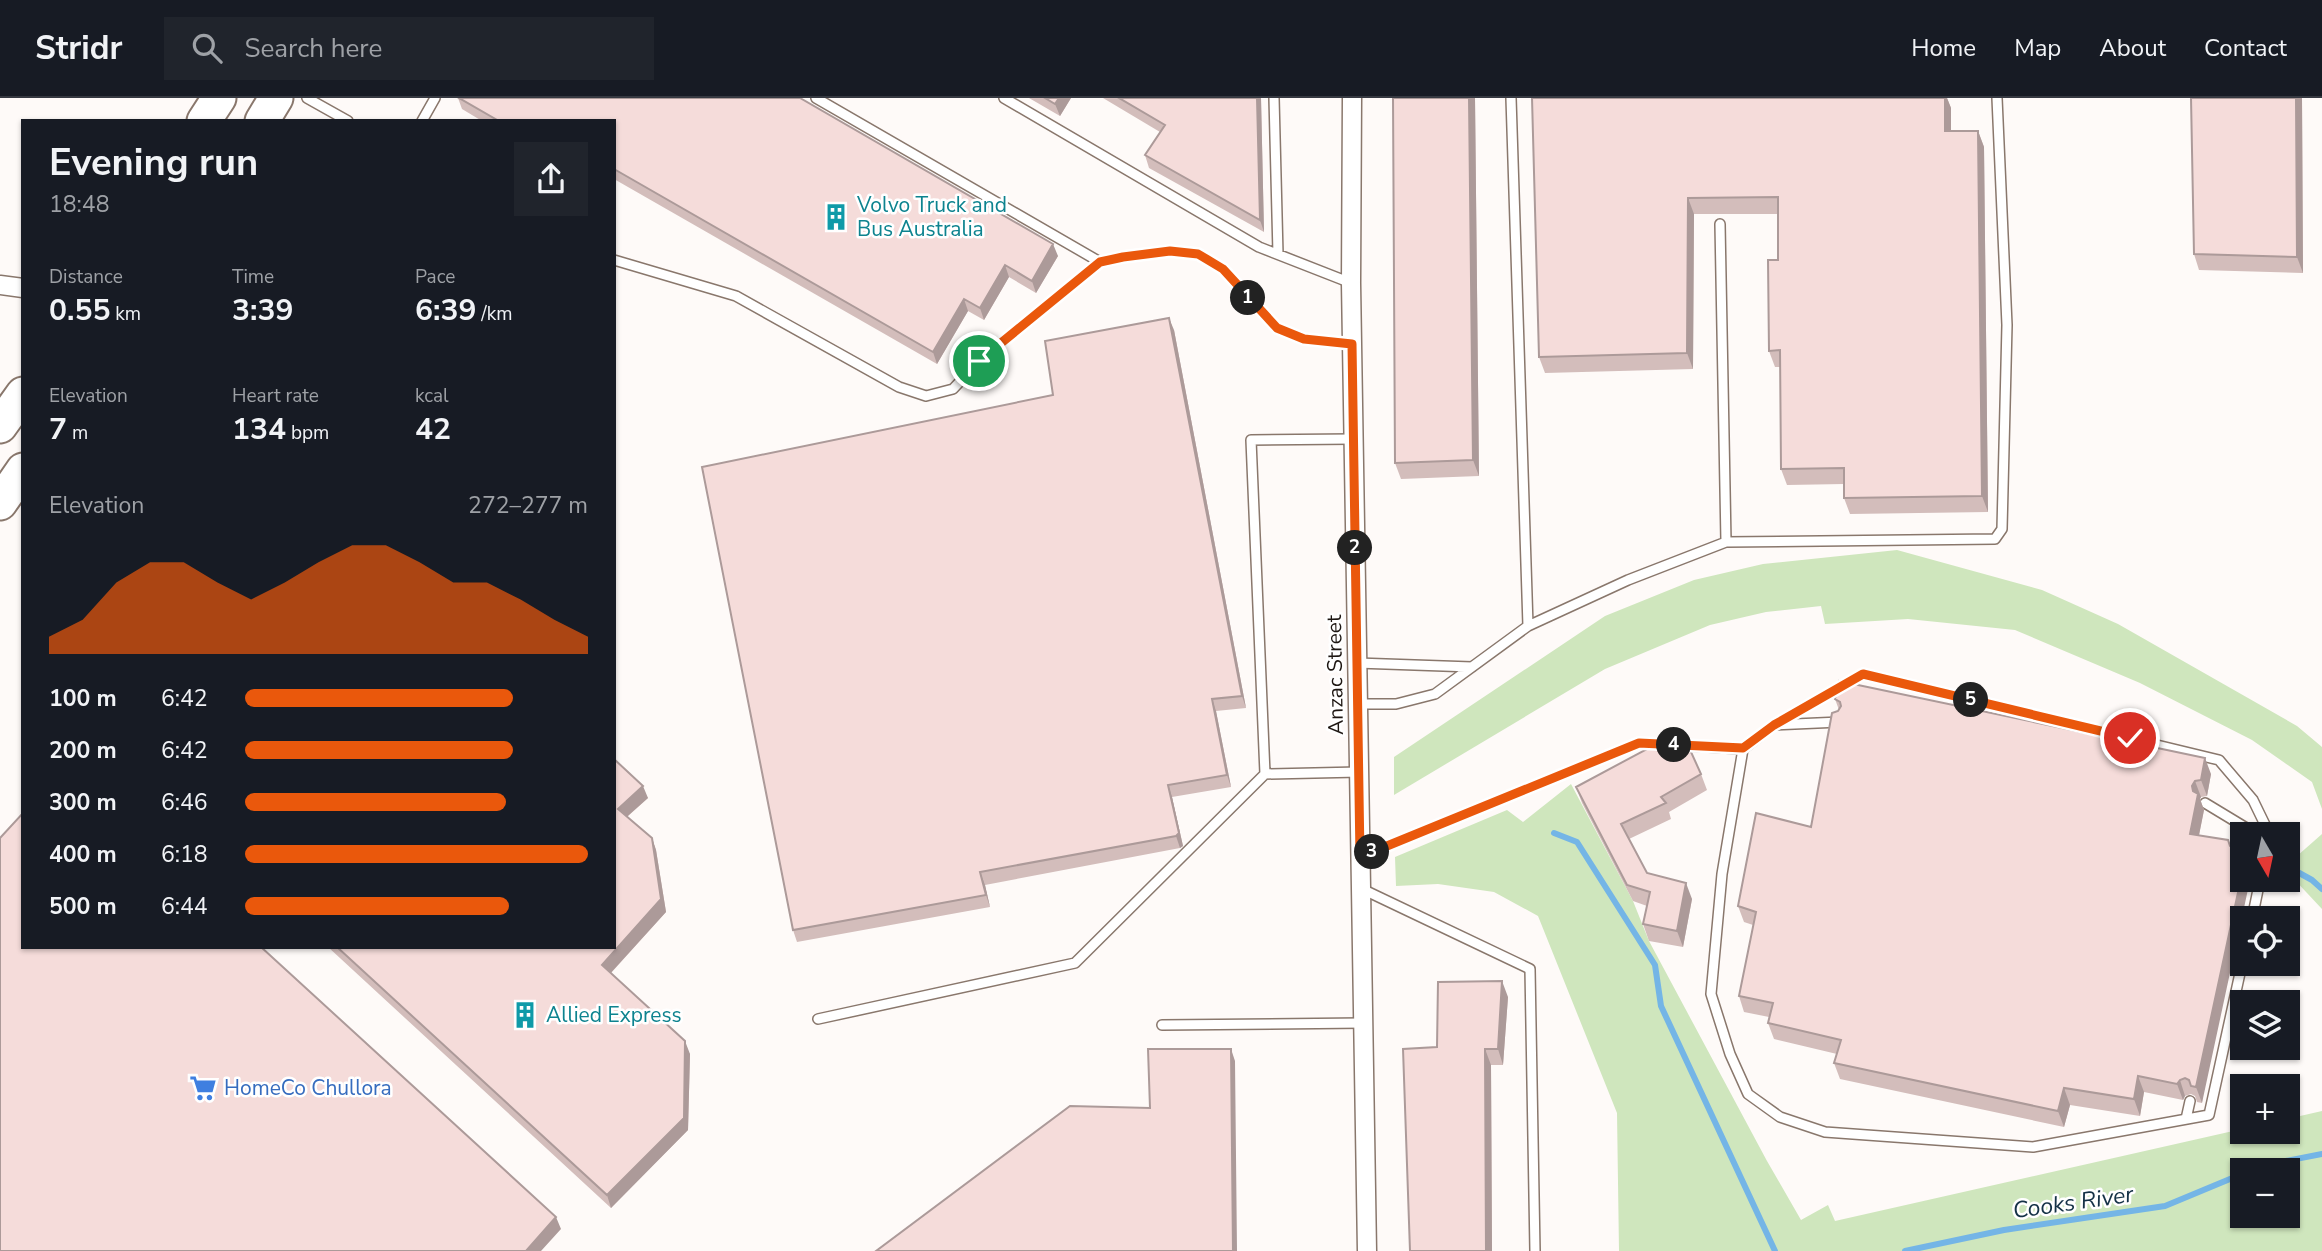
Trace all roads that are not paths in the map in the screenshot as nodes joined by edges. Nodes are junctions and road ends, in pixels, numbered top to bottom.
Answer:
1 (219, 98) edge
2 (276, 98) edge
3 (307, 98) edge
4 (435, 98) edge
5 (816, 98) edge
6 (1004, 98) edge
7 (1274, 98) edge
8 (1352, 98) edge
9 (1511, 98) edge
10 (1997, 98) edge
11 (205, 119) edge
12 (263, 119) edge
13 (344, 119) edge
14 (423, 119) edge
15 (1720, 224) dead end
16 (1278, 254) junction
17 (616, 261) edge
18 (1100, 262) junction
19 (1351, 283) junction
20 (0, 285) edge
21 (21, 288) edge
22 (1352, 344) junction
23 (21, 397) edge
24 (0, 426) edge
25 (1353, 439) junction
26 (21, 473) edge
27 (0, 503) edge
28 (1726, 542) junction
29 (1528, 626) junction
30 (1357, 663) junction
31 (1472, 667) junction
32 (1358, 705) junction
33 (1840, 722) edge
34 (1774, 725) junction
35 (1743, 748) junction
36 (1359, 772) junction
37 (1265, 774) junction
38 (2205, 803) dead end
39 (2233, 822) edge
40 (2264, 822) edge
41 (1360, 857) junction
42 (1360, 888) junction
43 (2239, 976) edge
44 (818, 1018) dead end
45 (1363, 1023) junction
46 (1162, 1025) dead end
47 (2190, 1101) edge
48 (2186, 1119) junction
49 (1367, 1251) edge
50 (1535, 1251) edge

1 - 11 highway
2 - 12 highway
3 - 13 lane
4 - 14 lane
5 - 18 lane
6 - 16 lane
7 - 16 lane
8 - 19 street, Anzac Street
9 - 29 lane
10 - 28 lane
15 - 28 lane
16 - 19 lane
17 - 18 lane
18 - 22 lane
19 - 22 street, Anzac Street
20 - 21 street
22 - 25 street, Anzac Street
23 - 24 highway
25 - 30 street, Anzac Street
25 - 37 lane
26 - 27 highway
28 - 29 lane
29 - 31 lane
30 - 31 lane
30 - 32 street, Anzac Street
31 - 32 lane
32 - 36 street, Anzac Street
33 - 34 lane
34 - 35 lane
34 - 40 lane
35 - 41 lane
35 - 48 lane
36 - 37 lane
36 - 41 street, Anzac Street
37 - 44 lane
38 - 39 lane
41 - 42 street, Anzac Street
42 - 45 street, Anzac Street
42 - 50 lane
43 - 48 lane
45 - 46 lane
45 - 49 street, Anzac Street
47 - 48 lane

